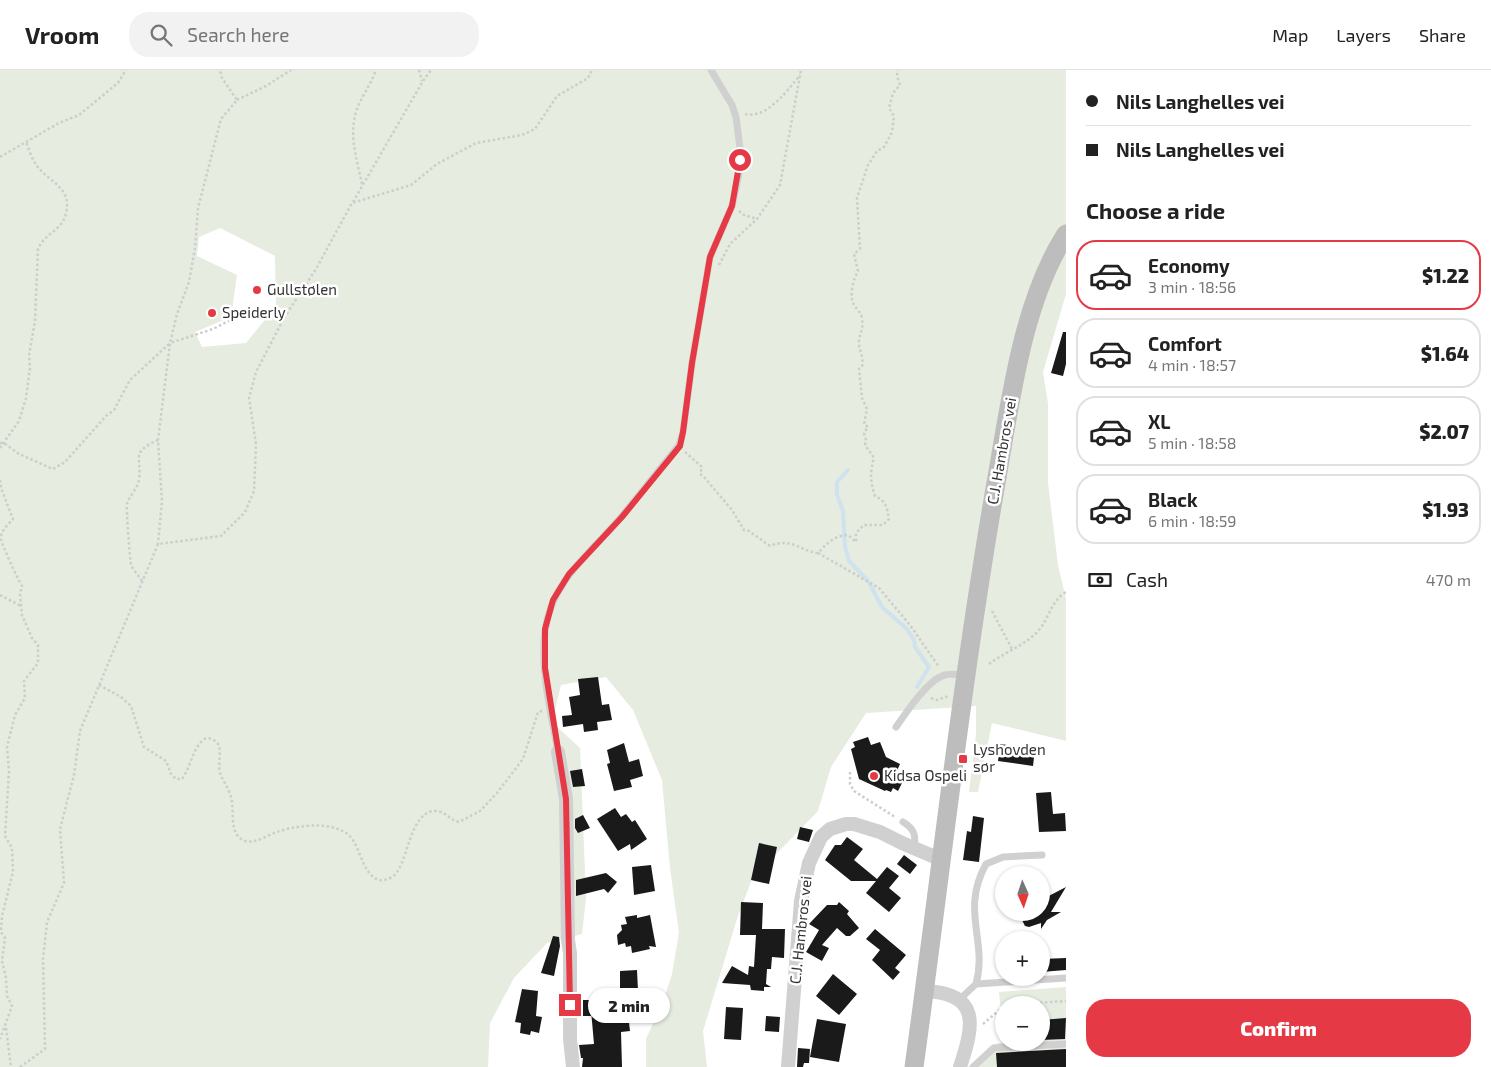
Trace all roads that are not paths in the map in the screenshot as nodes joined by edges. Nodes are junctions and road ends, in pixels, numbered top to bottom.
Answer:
1 (711, 70) edge
2 (1066, 234) edge
3 (966, 675) junction
4 (896, 727) dead end
5 (558, 752) joint
6 (903, 822) road end
7 (914, 849) junction
8 (1042, 855) dead end
9 (942, 860) junction
10 (1066, 978) edge
11 (976, 984) junction
12 (924, 992) junction
13 (960, 1000) junction
14 (1066, 1044) edge
15 (573, 1067) edge
16 (788, 1067) edge
17 (914, 1067) edge
18 (964, 1067) edge

1 - 5 lane
2 - 3 main road, C.J. Hambros vei
3 - 4 lane
3 - 9 main road, C.J. Hambros vei
5 - 15 street
6 - 7 lane
7 - 9 street, C.J. Hambros vei
7 - 16 street, C.J. Hambros vei
8 - 11 lane
9 - 12 main road, C.J. Hambros vei
10 - 11 lane
11 - 13 lane
12 - 13 street
12 - 17 main road, C.J. Hambros vei
13 - 18 street
14 - 18 lane

